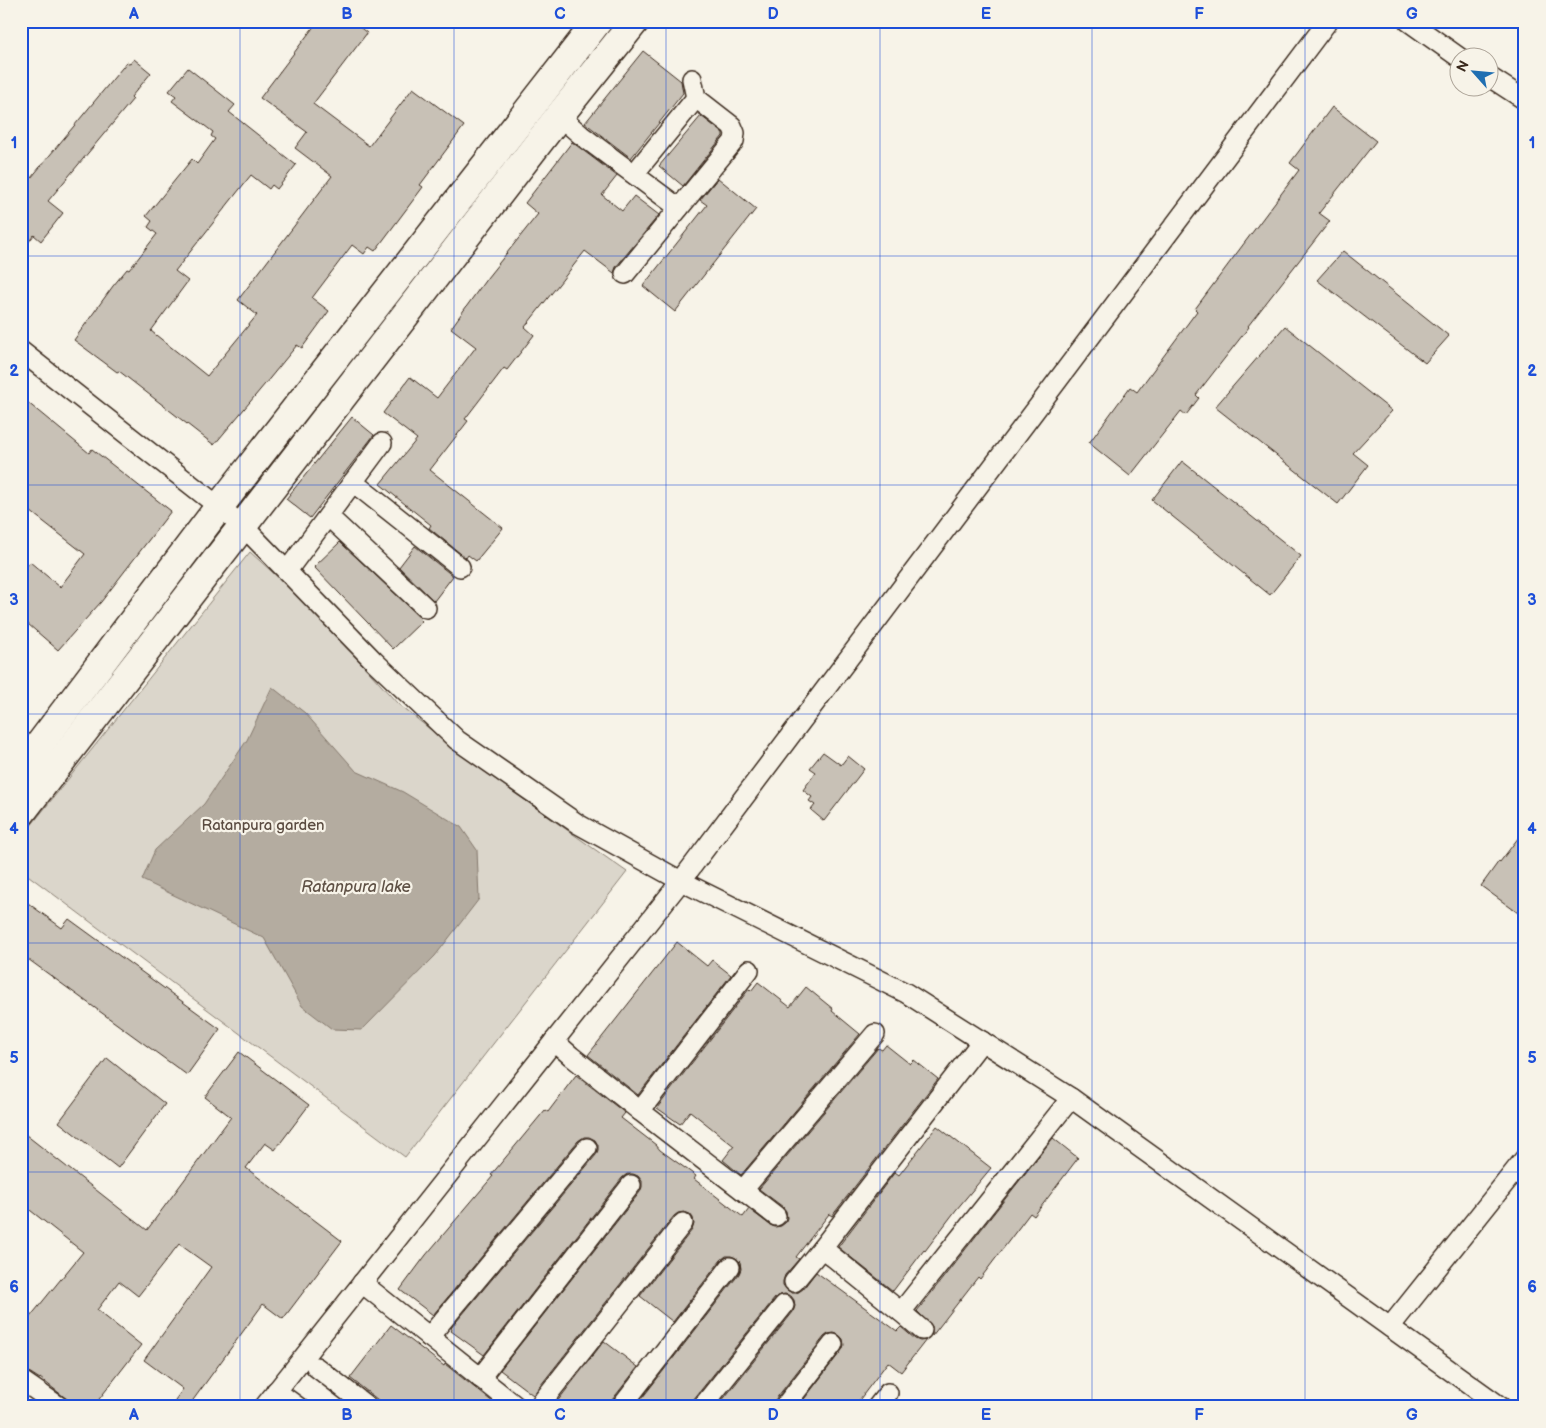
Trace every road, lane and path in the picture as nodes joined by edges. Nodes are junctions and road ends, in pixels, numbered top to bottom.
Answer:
1 (598, 21) edge
2 (635, 21) edge
3 (1328, 21) edge
4 (1408, 21) edge
5 (1448, 49) edge
6 (692, 79) dead end
7 (1498, 82) edge
8 (696, 98) junction
9 (1525, 100) edge
10 (559, 116) junction
11 (634, 174) junction
12 (679, 208) junction
13 (625, 274) dead end
14 (21, 351) edge
15 (382, 443) dead end
16 (353, 482) junction
17 (219, 507) junction
18 (328, 516) junction
19 (242, 525) junction
20 (460, 567) dead end
21 (287, 571) junction
22 (426, 608) dead end
23 (21, 769) edge
24 (21, 813) edge
25 (681, 881) junction
26 (749, 970) dead end
27 (875, 1034) dead end
28 (554, 1040) junction
29 (982, 1041) junction
30 (1071, 1098) junction
31 (640, 1110) junction
32 (587, 1148) dead end
33 (1525, 1158) edge
34 (631, 1185) dead end
35 (743, 1190) junction
36 (776, 1216) dead end
37 (683, 1224) dead end
38 (822, 1248) junction
39 (730, 1267) dead end
40 (794, 1282) dead end
41 (362, 1283) junction
42 (784, 1305) dead end
43 (901, 1312) junction
44 (1390, 1327) junction
45 (922, 1330) dead end
46 (429, 1337) junction
47 (833, 1344) dead end
48 (316, 1367) dead end
49 (480, 1378) junction
50 (21, 1380) edge
51 (276, 1392) junction
52 (60, 1407) edge
53 (264, 1407) edge
54 (298, 1407) edge
55 (368, 1407) edge
56 (517, 1407) edge
57 (538, 1407) edge
58 (621, 1407) edge
59 (702, 1407) edge
60 (784, 1407) edge
61 (1501, 1407) edge

1 - 17 street
2 - 10 street
3 - 25 street
4 - 5 street
6 - 8 street
7 - 9 street
8 - 11 street
8 - 12 street
10 - 11 street
10 - 19 street
11 - 12 street
12 - 13 street
14 - 17 street
15 - 16 street
16 - 18 street
16 - 20 street
17 - 19 street
17 - 23 street
18 - 21 street
18 - 22 street
19 - 21 street
19 - 24 street
21 - 25 street
25 - 28 street
25 - 29 street
26 - 31 street
27 - 35 street
28 - 31 street
28 - 41 street
29 - 30 street
29 - 38 street
30 - 43 street
30 - 44 street
31 - 35 street
32 - 46 street
33 - 44 street
34 - 49 street
35 - 36 street
37 - 57 street
38 - 40 street
38 - 43 street
39 - 58 street
41 - 46 street
41 - 51 street
42 - 59 street
43 - 45 street
44 - 61 street
46 - 49 street
47 - 60 street
48 - 55 street
49 - 56 street
50 - 52 street
51 - 53 street
51 - 54 street

